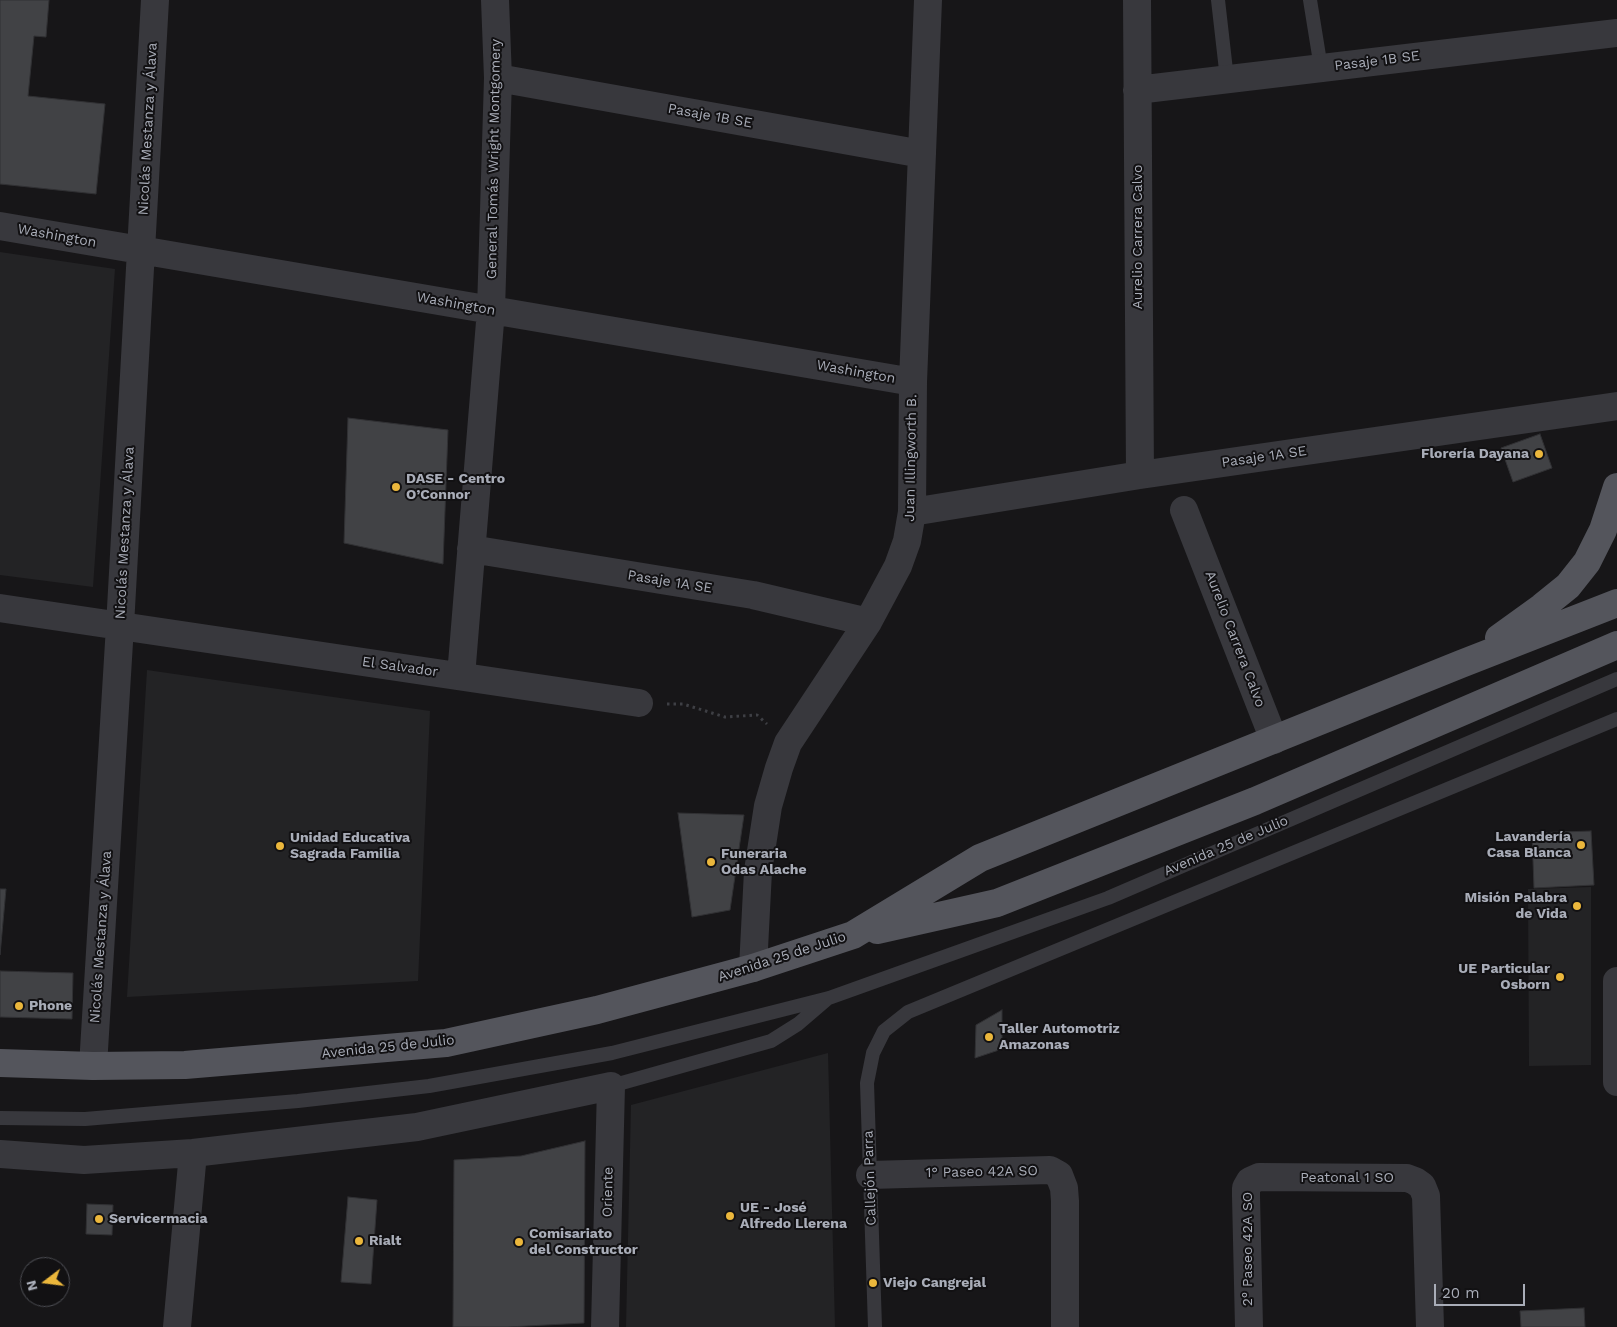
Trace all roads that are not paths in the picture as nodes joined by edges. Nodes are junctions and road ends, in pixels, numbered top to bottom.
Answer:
1 (155, 0) edge
2 (495, 0) edge
3 (928, 0) edge
4 (1137, 0) edge
5 (1218, 0) edge
6 (1310, 0) edge
7 (1617, 33) edge
8 (1321, 68) junction
9 (498, 78) junction
10 (1227, 79) junction
11 (1137, 90) junction
12 (922, 154) junction
13 (0, 226) edge
14 (141, 250) junction
15 (490, 310) junction
16 (913, 382) junction
17 (1617, 406) edge
18 (1140, 475) junction
19 (1617, 487) edge
20 (1184, 510) dead end
21 (912, 512) junction
22 (471, 549) junction
23 (1617, 603) edge
24 (0, 608) edge
25 (868, 622) junction
26 (120, 626) junction
27 (1617, 645) edge
28 (1461, 664) junction
29 (461, 676) junction
30 (1617, 679) edge
31 (639, 703) road end
32 (1617, 719) edge
33 (1274, 740) junction
34 (853, 935) junction
35 (753, 968) junction
36 (1617, 981) edge
37 (829, 998) junction
38 (0, 1063) edge
39 (93, 1066) junction
40 (1617, 1082) edge
41 (611, 1086) junction
42 (0, 1118) edge
43 (193, 1153) junction
44 (0, 1154) edge
45 (870, 1175) junction
46 (1259, 1177) joint
47 (177, 1327) edge
48 (605, 1327) edge
49 (875, 1327) edge
50 (1065, 1327) edge
51 (1249, 1327) edge
52 (1430, 1327) edge

1 - 14 street, Nicolás Mestanza y Álava
2 - 9 street, General Tomás Wright Montgomery
3 - 12 street, Juan Illingworth B.
4 - 11 street, Aurelio Carrera Calvo
5 - 10 lane
6 - 8 lane
7 - 8 street, Pasaje 1B SE
8 - 10 street, Pasaje 1B SE
9 - 12 street, Pasaje 1B SE
9 - 15 street, General Tomás Wright Montgomery
10 - 11 street, Pasaje 1B SE
11 - 18 street, Aurelio Carrera Calvo
12 - 16 street, Juan Illingworth B.
13 - 14 street, Washington
14 - 15 street, Washington
14 - 26 street, Nicolás Mestanza y Álava
15 - 16 street, Washington
15 - 22 street, General Tomás Wright Montgomery
16 - 21 street, Juan Illingworth B.
17 - 18 street, Pasaje 1A SE
18 - 21 street, Pasaje 1A SE
19 - 28 main road
20 - 33 street, Aurelio Carrera Calvo
21 - 25 street, Juan Illingworth B.
22 - 25 street, Pasaje 1A SE
22 - 29 street, General Tomás Wright Montgomery
23 - 28 main road, Avenida 25 de Julio
24 - 26 street, El Salvador
25 - 35 street, Juan Illingworth B.
26 - 29 street, El Salvador
26 - 39 street, Nicolás Mestanza y Álava
27 - 34 main road, Avenida 25 de Julio
28 - 33 main road, Avenida 25 de Julio
29 - 31 street, El Salvador
30 - 37 lane, Avenida 25 de Julio
32 - 45 lane, Callejón Parra
33 - 34 main road, Avenida 25 de Julio
34 - 35 main road, Avenida 25 de Julio
35 - 39 main road, Avenida 25 de Julio
36 - 40 street
37 - 41 lane, Avenida 25 de Julio
37 - 42 lane, Avenida 25 de Julio
38 - 39 main road, Avenida 25 de Julio
41 - 43 street, Avenida 25 de Julio
41 - 48 street, Oriente
43 - 44 street, Avenida 25 de Julio
43 - 47 street
45 - 49 lane, Callejón Parra
45 - 50 street, 1° Paseo 42A SO
46 - 51 street, 2° Paseo 42A SO
46 - 52 street, Peatonal 1 SO

